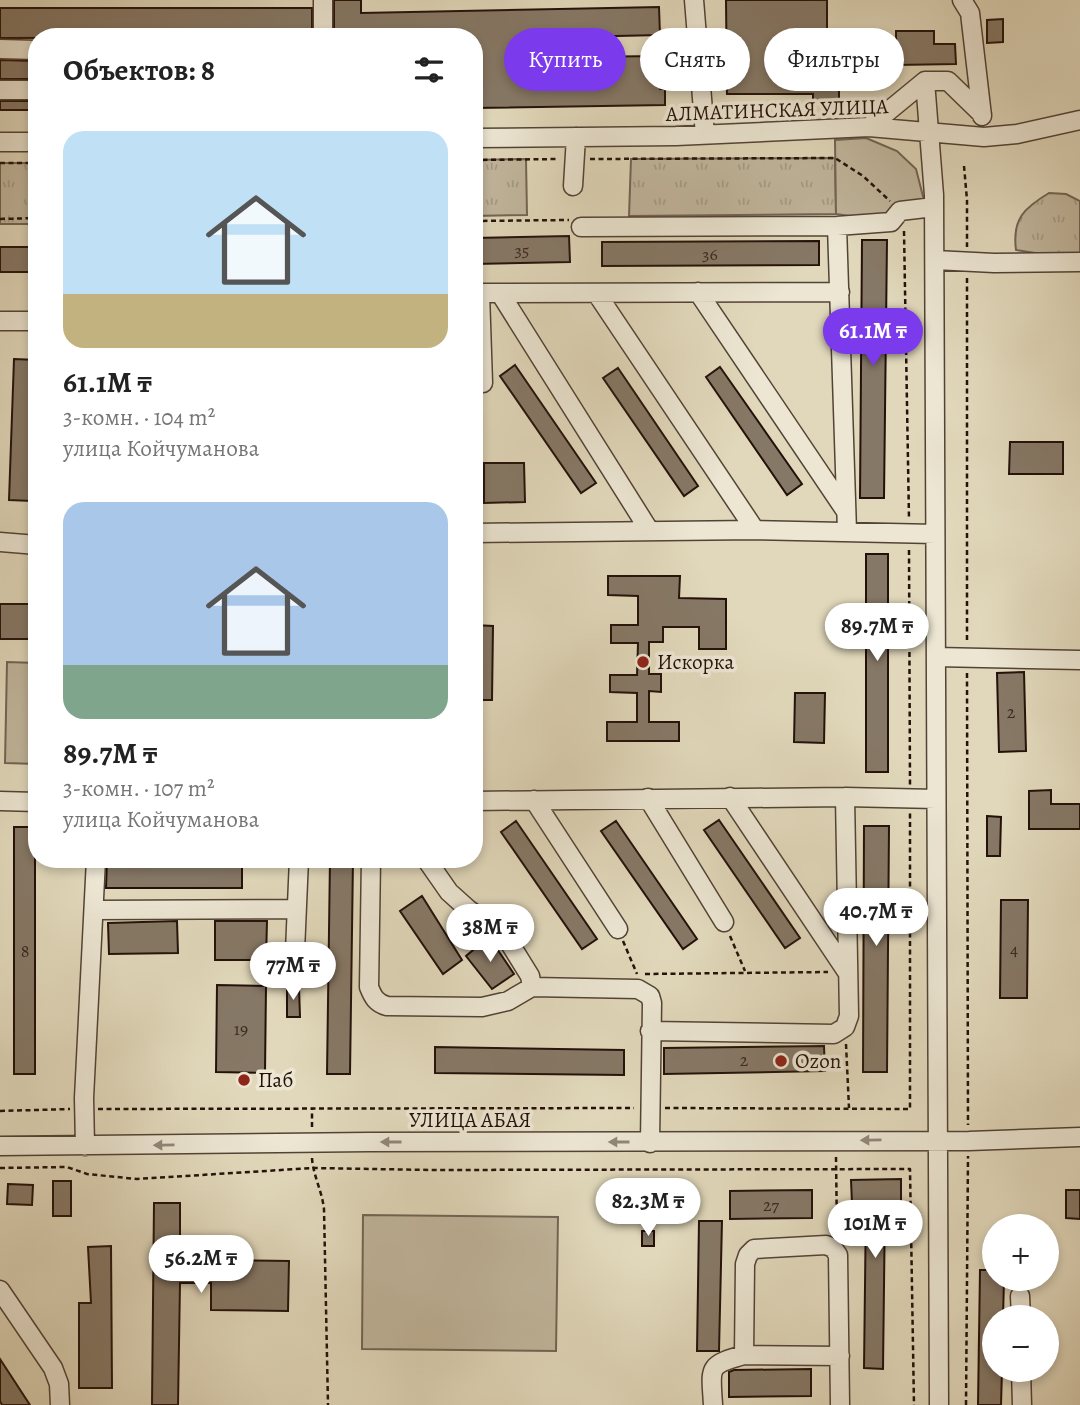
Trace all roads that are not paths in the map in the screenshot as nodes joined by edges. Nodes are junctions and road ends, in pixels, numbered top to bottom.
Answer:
1 (323, 0) edge
2 (694, 0) edge
3 (962, 0) edge
4 (323, 28) edge
5 (0, 49) edge
6 (28, 50) edge
7 (925, 81) junction
8 (0, 90) edge
9 (28, 90) edge
10 (982, 114) junction
11 (1080, 120) edge
12 (869, 127) junction
13 (929, 133) junction
14 (705, 135) junction
15 (984, 136) junction
16 (576, 137) junction
17 (483, 138) edge
18 (0, 142) edge
19 (28, 142) edge
20 (573, 186) dead end
21 (934, 207) junction
22 (837, 226) junction
23 (581, 227) dead end
24 (934, 260) junction
25 (1080, 262) edge
26 (698, 292) junction
27 (840, 292) junction
28 (483, 293) edge
29 (500, 293) junction
30 (597, 294) junction
31 (0, 321) edge
32 (28, 321) edge
33 (846, 511) junction
34 (649, 530) junction
35 (755, 530) junction
36 (847, 531) junction
37 (483, 533) edge
38 (935, 534) junction
39 (0, 542) edge
40 (28, 544) edge
41 (936, 657) junction
42 (1080, 660) edge
43 (730, 797) junction
44 (845, 797) junction
45 (648, 798) junction
46 (936, 799) junction
47 (534, 800) junction
48 (0, 801) edge
49 (483, 801) edge
50 (28, 802) edge
51 (96, 868) edge
52 (298, 868) edge
53 (371, 868) edge
54 (432, 868) edge
55 (95, 909) junction
56 (296, 909) junction
57 (724, 922) road end
58 (618, 929) road end
59 (847, 972) junction
60 (294, 974) dead end
61 (532, 987) junction
62 (650, 1031) junction
63 (1080, 1137) edge
64 (939, 1140) junction
65 (650, 1143) junction
66 (0, 1146) edge
67 (85, 1146) junction
68 (0, 1290) edge
69 (1020, 1296) dead end
70 (1020, 1305) edge
71 (744, 1355) junction
72 (840, 1356) junction
73 (1021, 1382) edge
74 (60, 1405) edge
75 (713, 1405) edge
76 (840, 1405) edge
77 (939, 1405) edge
78 (1022, 1405) edge

1 - 4 street
2 - 14 street
3 - 10 street
5 - 6 street
7 - 10 street
7 - 12 street
7 - 13 street
8 - 9 street
10 - 15 street
11 - 15 street, АЛМАТИНСКАЯ УЛИЦА
12 - 13 street, АЛМАТИНСКАЯ УЛИЦА
12 - 14 street, АЛМАТИНСКАЯ УЛИЦА
13 - 15 street, АЛМАТИНСКАЯ УЛИЦА
13 - 21 street
14 - 16 street, АЛМАТИНСКАЯ УЛИЦА
16 - 17 street, АЛМАТИНСКАЯ УЛИЦА
16 - 20 street
18 - 19 street
21 - 22 street
21 - 24 street
22 - 23 street
22 - 27 street
24 - 25 street
24 - 38 street
26 - 27 street
26 - 30 street
26 - 33 street
27 - 33 street
28 - 29 street
29 - 30 street
29 - 34 street
30 - 35 street
31 - 32 street
33 - 36 street
34 - 35 street
34 - 37 street
35 - 36 street
36 - 38 street
38 - 41 street
39 - 40 street
41 - 42 street
41 - 46 street
43 - 44 street
43 - 45 street
43 - 59 street
44 - 46 street
44 - 59 street
45 - 47 street
45 - 57 street
46 - 64 street
47 - 49 street
47 - 58 street
48 - 50 street
51 - 55 street
52 - 56 street
53 - 61 street
54 - 61 street
55 - 56 street
55 - 67 street
56 - 60 street
59 - 62 street
61 - 62 street
62 - 65 street
63 - 64 street, УЛИЦА АБАЯ
64 -> 65 street, УЛИЦА АБАЯ
64 - 77 street
65 -> 67 street, УЛИЦА АБАЯ
66 - 67 street, УЛИЦА АБАЯ
68 - 74 street
69 - 70 street
71 - 72 street
71 - 72 street
71 - 75 street
72 - 76 street
73 - 78 street

